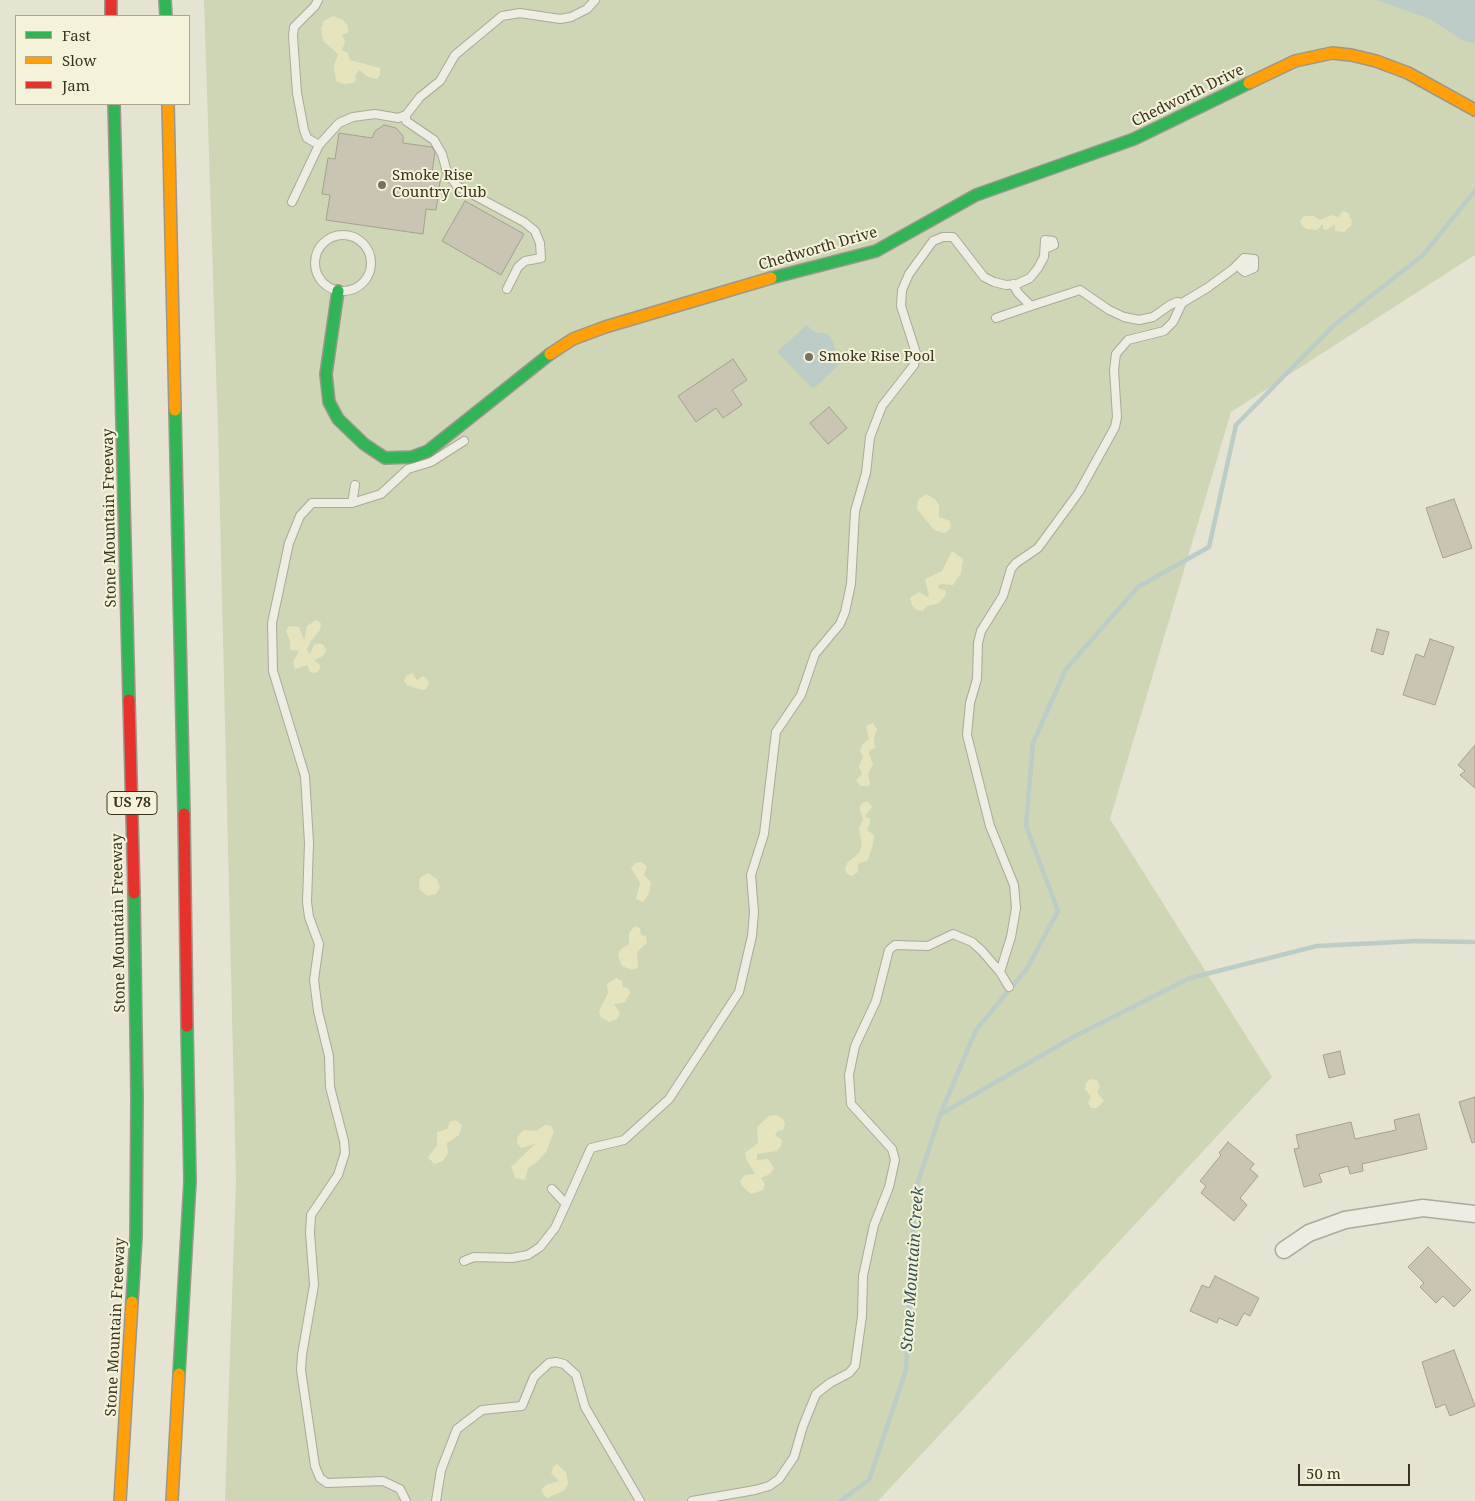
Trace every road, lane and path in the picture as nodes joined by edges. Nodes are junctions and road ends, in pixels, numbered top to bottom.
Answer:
1 (111, 0) edge
2 (165, 0) edge
3 (318, 0) edge
4 (595, 0) edge
5 (111, 15) edge
6 (166, 15) edge
7 (114, 105) edge
8 (168, 105) edge
9 (1475, 110) edge
10 (406, 115) junction
11 (320, 145) junction
12 (292, 202) dead end
13 (1050, 244) dead end
14 (1247, 265) dead end
15 (1013, 284) junction
16 (507, 289) dead end
17 (338, 291) junction
18 (1182, 303) junction
19 (1031, 306) junction
20 (996, 318) dead end
21 (464, 441) dead end
22 (355, 486) dead end
23 (352, 503) junction
24 (1000, 972) junction
25 (1009, 987) dead end
26 (552, 1189) dead end
27 (566, 1204) junction
28 (1475, 1214) edge
29 (1284, 1250) dead end
30 (464, 1262) dead end
31 (120, 1501) edge
32 (172, 1501) edge
33 (406, 1501) edge
34 (436, 1501) edge
35 (640, 1501) edge
36 (692, 1501) edge

1 - 5 main road
2 - 6 main road
3 - 11 lane
4 - 10 lane
7 - 31 main road, Stone Mountain Freeway / US 78
8 - 32 main road
9 - 17 main road, Chedworth Drive
10 - 11 lane
10 - 16 lane
11 - 12 lane
13 - 15 lane
14 - 18 lane
15 - 19 lane
15 - 27 lane
17 - 17 lane
18 - 19 lane
18 - 24 lane
19 - 20 lane
21 - 23 lane
22 - 23 lane
23 - 33 lane
24 - 25 lane
24 - 36 lane
26 - 27 lane
27 - 30 lane
28 - 29 street
34 - 35 lane

